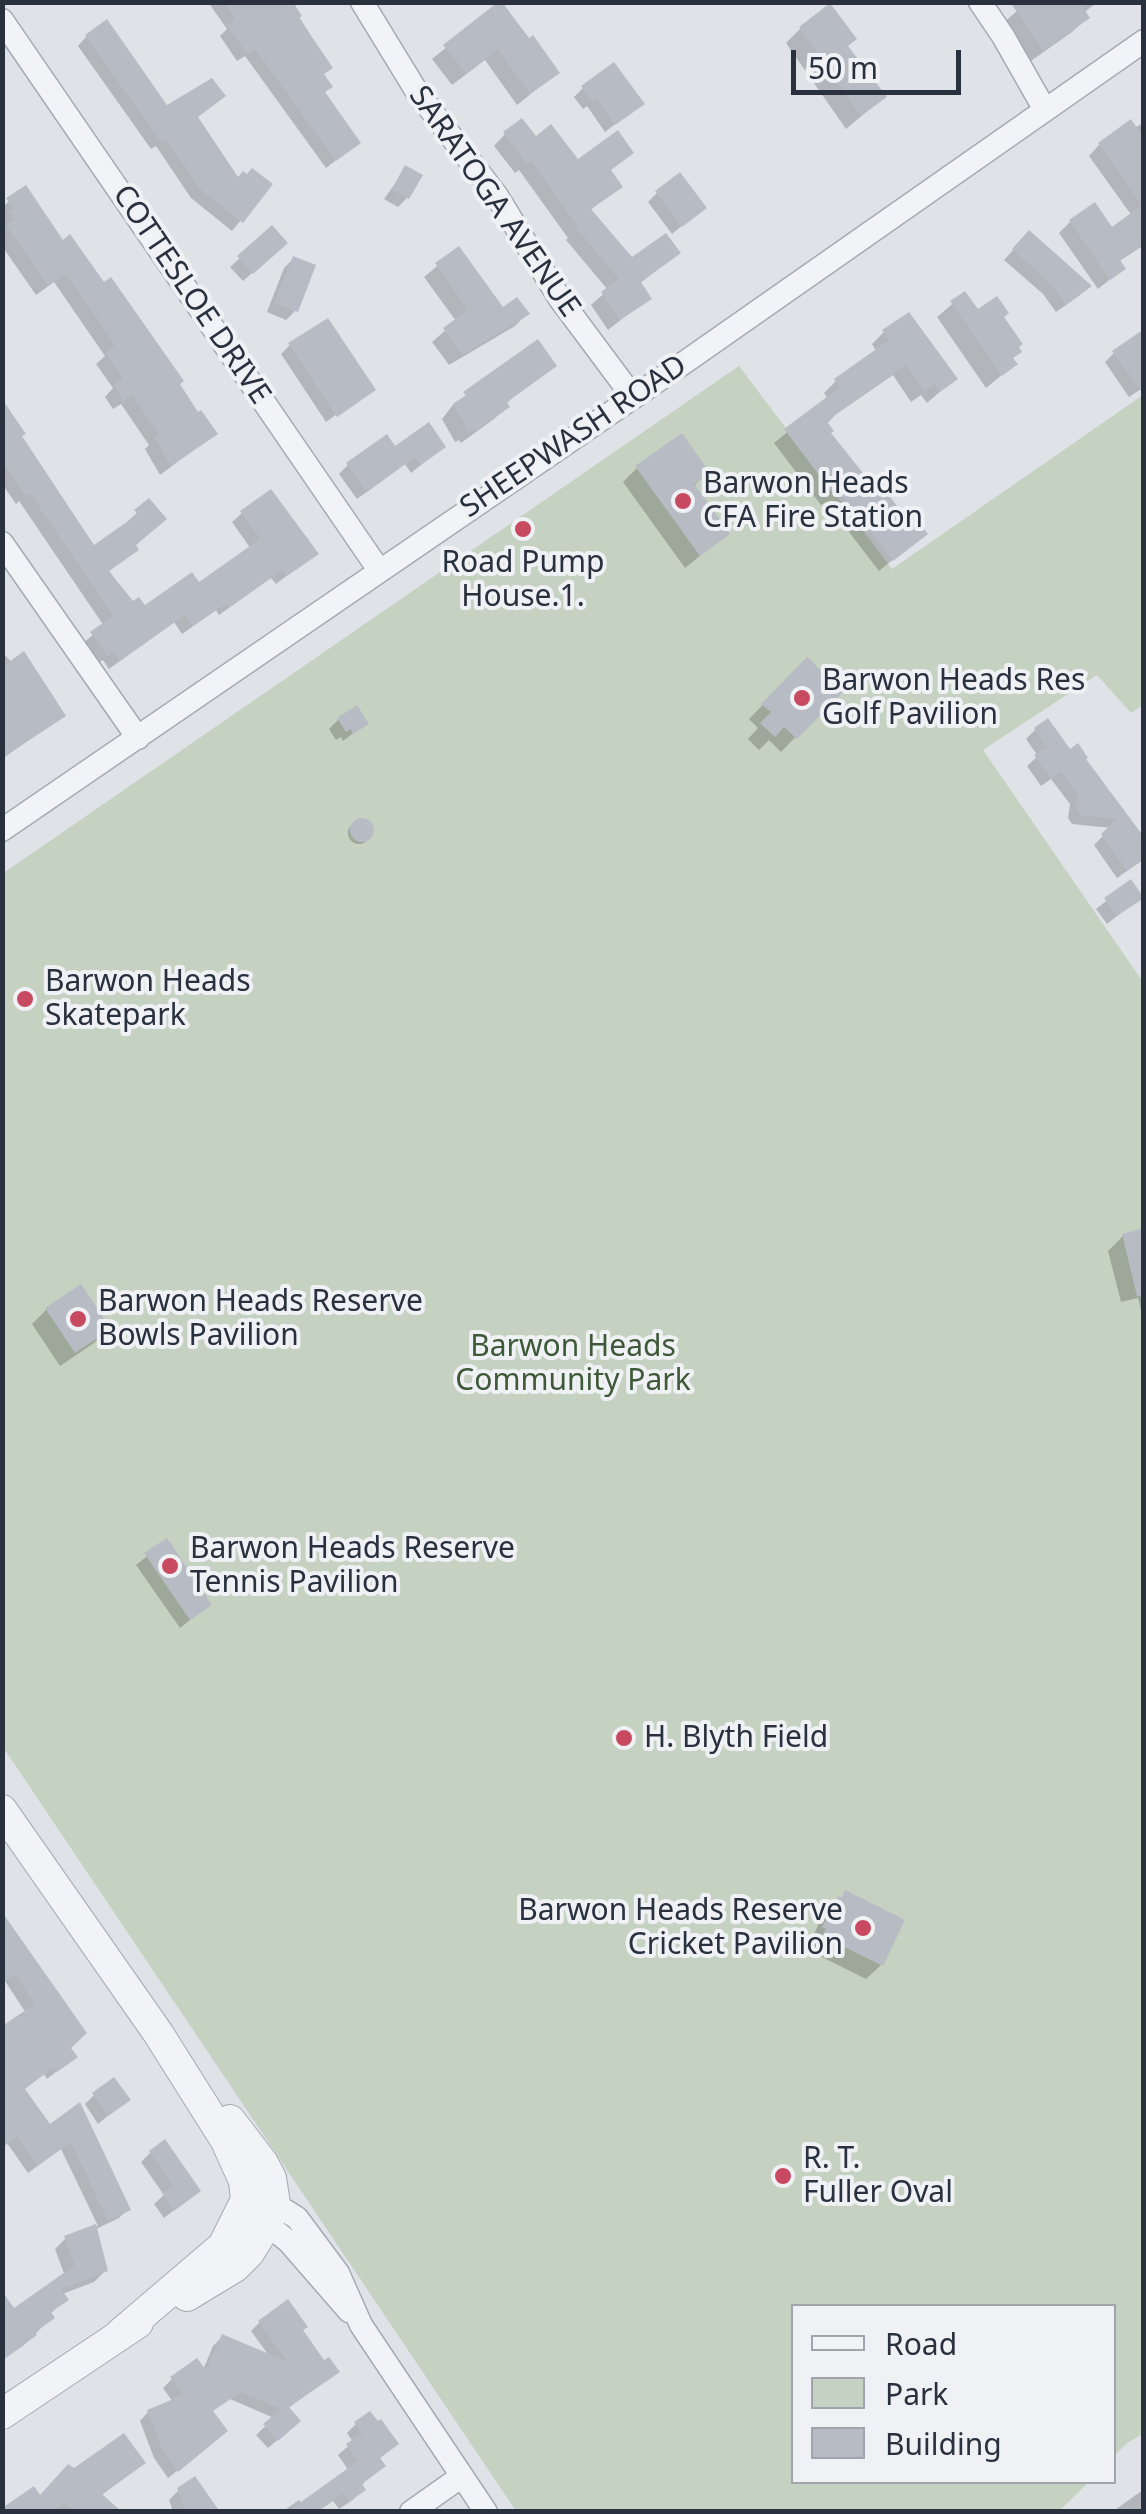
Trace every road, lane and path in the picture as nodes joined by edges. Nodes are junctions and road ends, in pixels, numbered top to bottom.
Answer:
1 (362, 2) edge
2 (980, 2) edge
3 (2, 20) edge
4 (1144, 40) edge
5 (1045, 110) junction
6 (633, 398) junction
7 (2, 543) edge
8 (379, 570) junction
9 (138, 738) junction
10 (2, 830) edge
11 (2, 1810) edge
12 (263, 2209) junction
13 (2, 2414) edge
14 (462, 2476) junction
15 (411, 2512) edge
16 (486, 2512) edge

1 - 6 street, SARATOGA AVENUE
2 - 5 street
3 - 8 street, COTTESLOE DRIVE
4 - 5 street, SHEEPWASH ROAD
5 - 6 street, SHEEPWASH ROAD
6 - 8 street, SHEEPWASH ROAD
7 - 9 street
8 - 9 street, SHEEPWASH ROAD
9 - 10 street, SHEEPWASH ROAD
11 - 12 street
12 - 13 street
12 - 14 street
14 - 15 street
14 - 16 street

